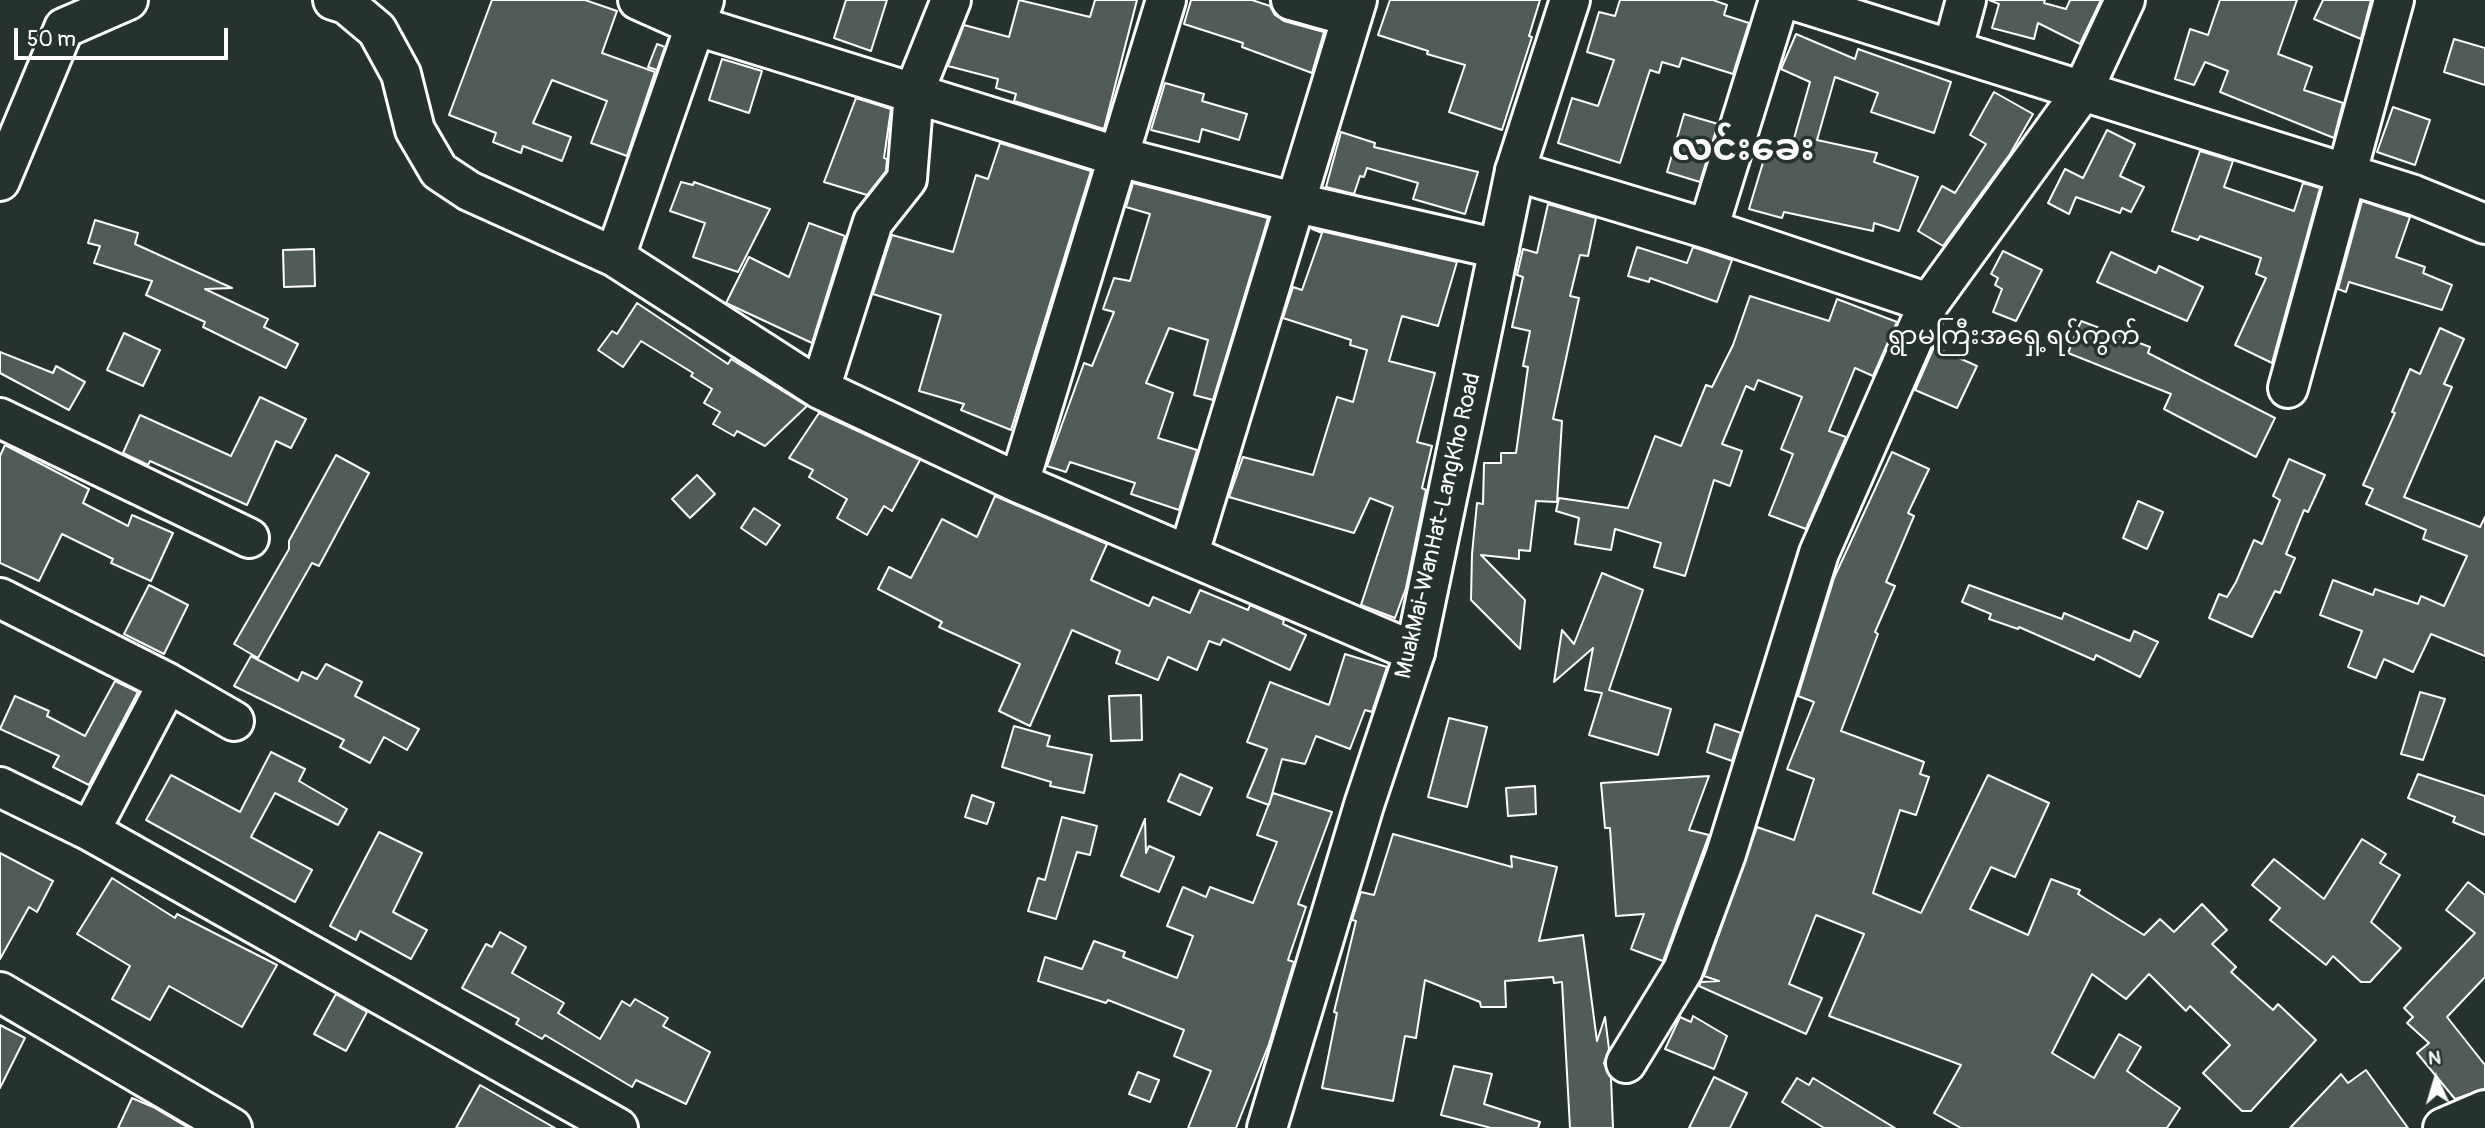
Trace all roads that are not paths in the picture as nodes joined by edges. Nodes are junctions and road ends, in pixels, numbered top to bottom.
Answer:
1 (128, 0) edge
2 (333, 0) edge
3 (638, 0) edge
4 (951, 0) edge
5 (1166, 0) edge
6 (1291, 0) edge
7 (1570, 0) edge
8 (1779, 0) edge
9 (1794, 0) edge
10 (1966, 0) edge
11 (2125, 0) edge
12 (2394, 0) edge
13 (1355, 9) edge
14 (699, 13) edge
15 (1953, 48) junction
16 (914, 92) junction
17 (2082, 92) junction
18 (1116, 156) junction
19 (1515, 171) junction
20 (2347, 176) junction
21 (0, 181) edge
22 (1297, 203) junction
23 (2485, 224) edge
24 (1708, 229) junction
25 (1499, 248) junction
26 (615, 257) junction
27 (1929, 303) junction
28 (820, 388) junction
29 (2288, 388) dead end
30 (0, 418) edge
31 (1019, 483) junction
32 (249, 538) dead end
33 (1189, 554) junction
34 (0, 598) edge
35 (1415, 652) junction
36 (169, 683) junction
37 (234, 721) dead end
38 (0, 787) edge
39 (90, 831) junction
40 (0, 992) edge
41 (1626, 1063) dead end
42 (2485, 1110) edge
43 (232, 1128) edge
44 (618, 1128) edge
45 (1267, 1128) edge
46 (2443, 1128) edge

1 - 21 street
2 - 26 street
3 - 14 street
4 - 16 street
5 - 18 street
6 - 13 street
7 - 19 street, MuakMai-WanHat-LangKho Road
8 - 24 street
9 - 15 street
10 - 15 street
11 - 17 street
12 - 20 street
13 - 22 street
14 - 16 street
14 - 26 street
15 - 17 street
16 - 18 street
16 - 28 street
17 - 20 street
17 - 27 street
18 - 22 street
18 - 31 street
19 - 24 street
19 - 25 street, MuakMai-WanHat-LangKho Road
20 - 23 street
20 - 29 street
22 - 25 street
22 - 33 street
24 - 27 street
25 - 35 street, MuakMai-WanHat-LangKho Road
26 - 28 street
27 - 41 street
28 - 31 street
30 - 32 street
31 - 33 street
33 - 35 street
34 - 36 street
35 - 45 street, MuakMai-WanHat-LangKho Road
36 - 37 street
36 - 39 street
38 - 39 street
39 - 44 street
40 - 43 street
42 - 46 street

